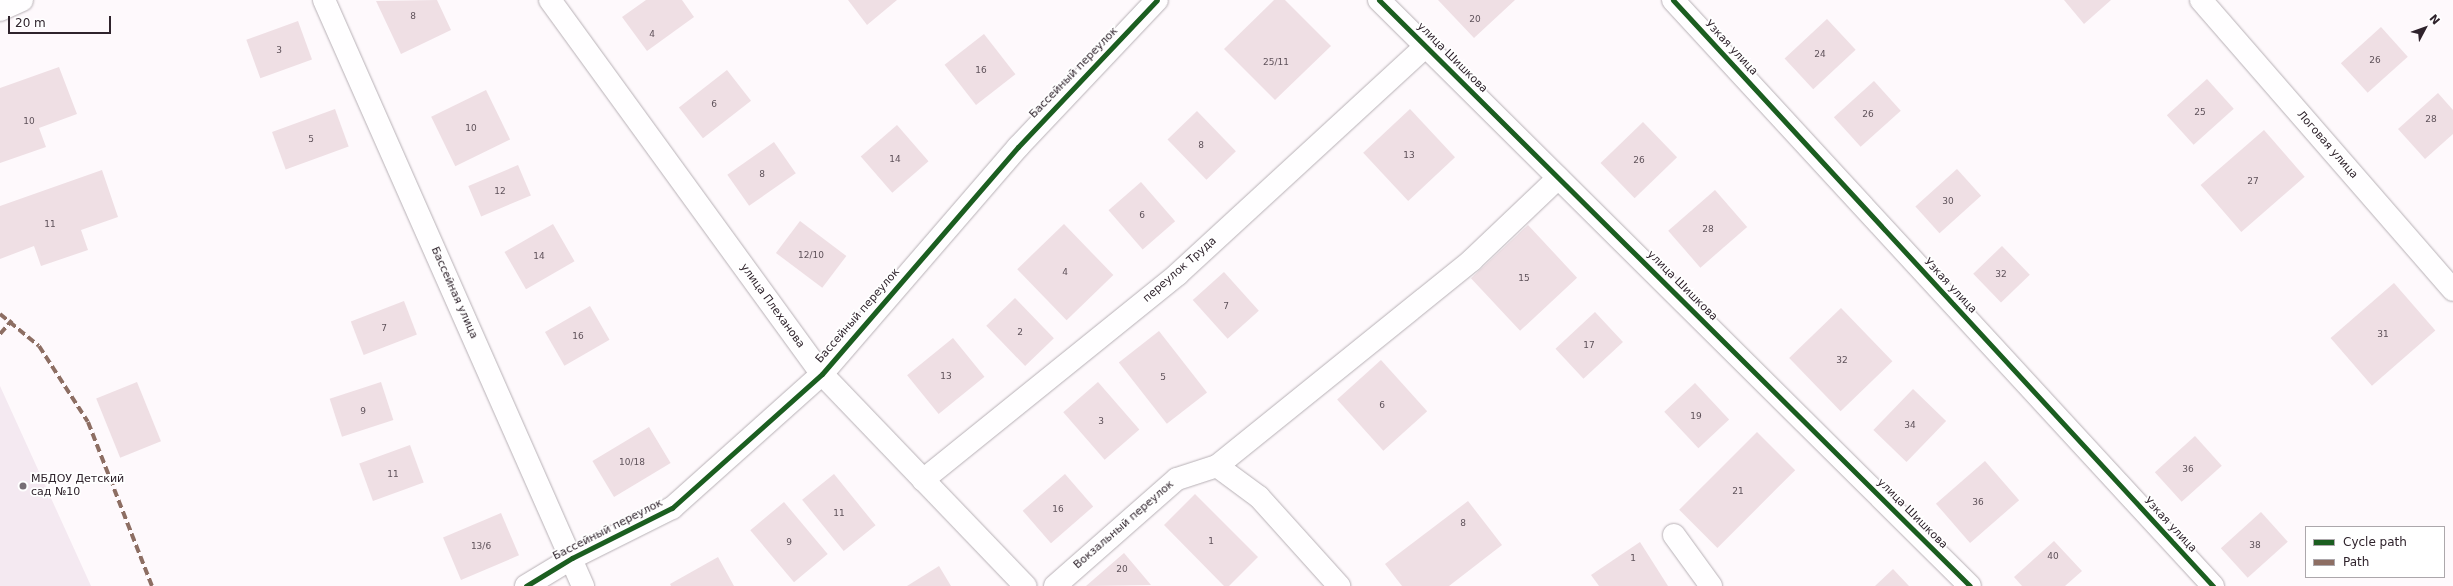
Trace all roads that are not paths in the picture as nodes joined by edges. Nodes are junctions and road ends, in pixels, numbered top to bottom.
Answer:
1 (324, 0) edge
2 (550, 0) edge
3 (1157, 0) edge
4 (1379, 0) edge
5 (1673, 0) edge
6 (2201, 0) edge
7 (1426, 46) junction
8 (1558, 178) junction
9 (2453, 290) edge
10 (822, 374) junction
11 (1217, 466) junction
12 (923, 480) junction
13 (1674, 535) dead end
14 (572, 558) junction
15 (526, 586) edge
16 (583, 586) edge
17 (1025, 586) edge
18 (1055, 586) edge
19 (1339, 586) edge
20 (1711, 586) edge
21 (1970, 586) edge
22 (2213, 586) edge

1 - 14 street, Бассейная улица
2 - 10 street, улица Плеханова
3 - 10 street, Бассейный переулок
4 - 7 street, улица Шишкова
5 - 22 street, Узкая улица
6 - 9 street, Логовая улица
7 - 8 street, улица Шишкова
7 - 12 street, переулок Труда
8 - 11 street
8 - 21 street, улица Шишкова
10 - 12 street, улица Плеханова
10 - 14 street, Бассейный переулок
11 - 18 street, Вокзальный переулок
11 - 19 street
12 - 17 street, улица Плеханова
13 - 20 street
14 - 15 street, Бассейный переулок
14 - 16 street, Бассейная улица

